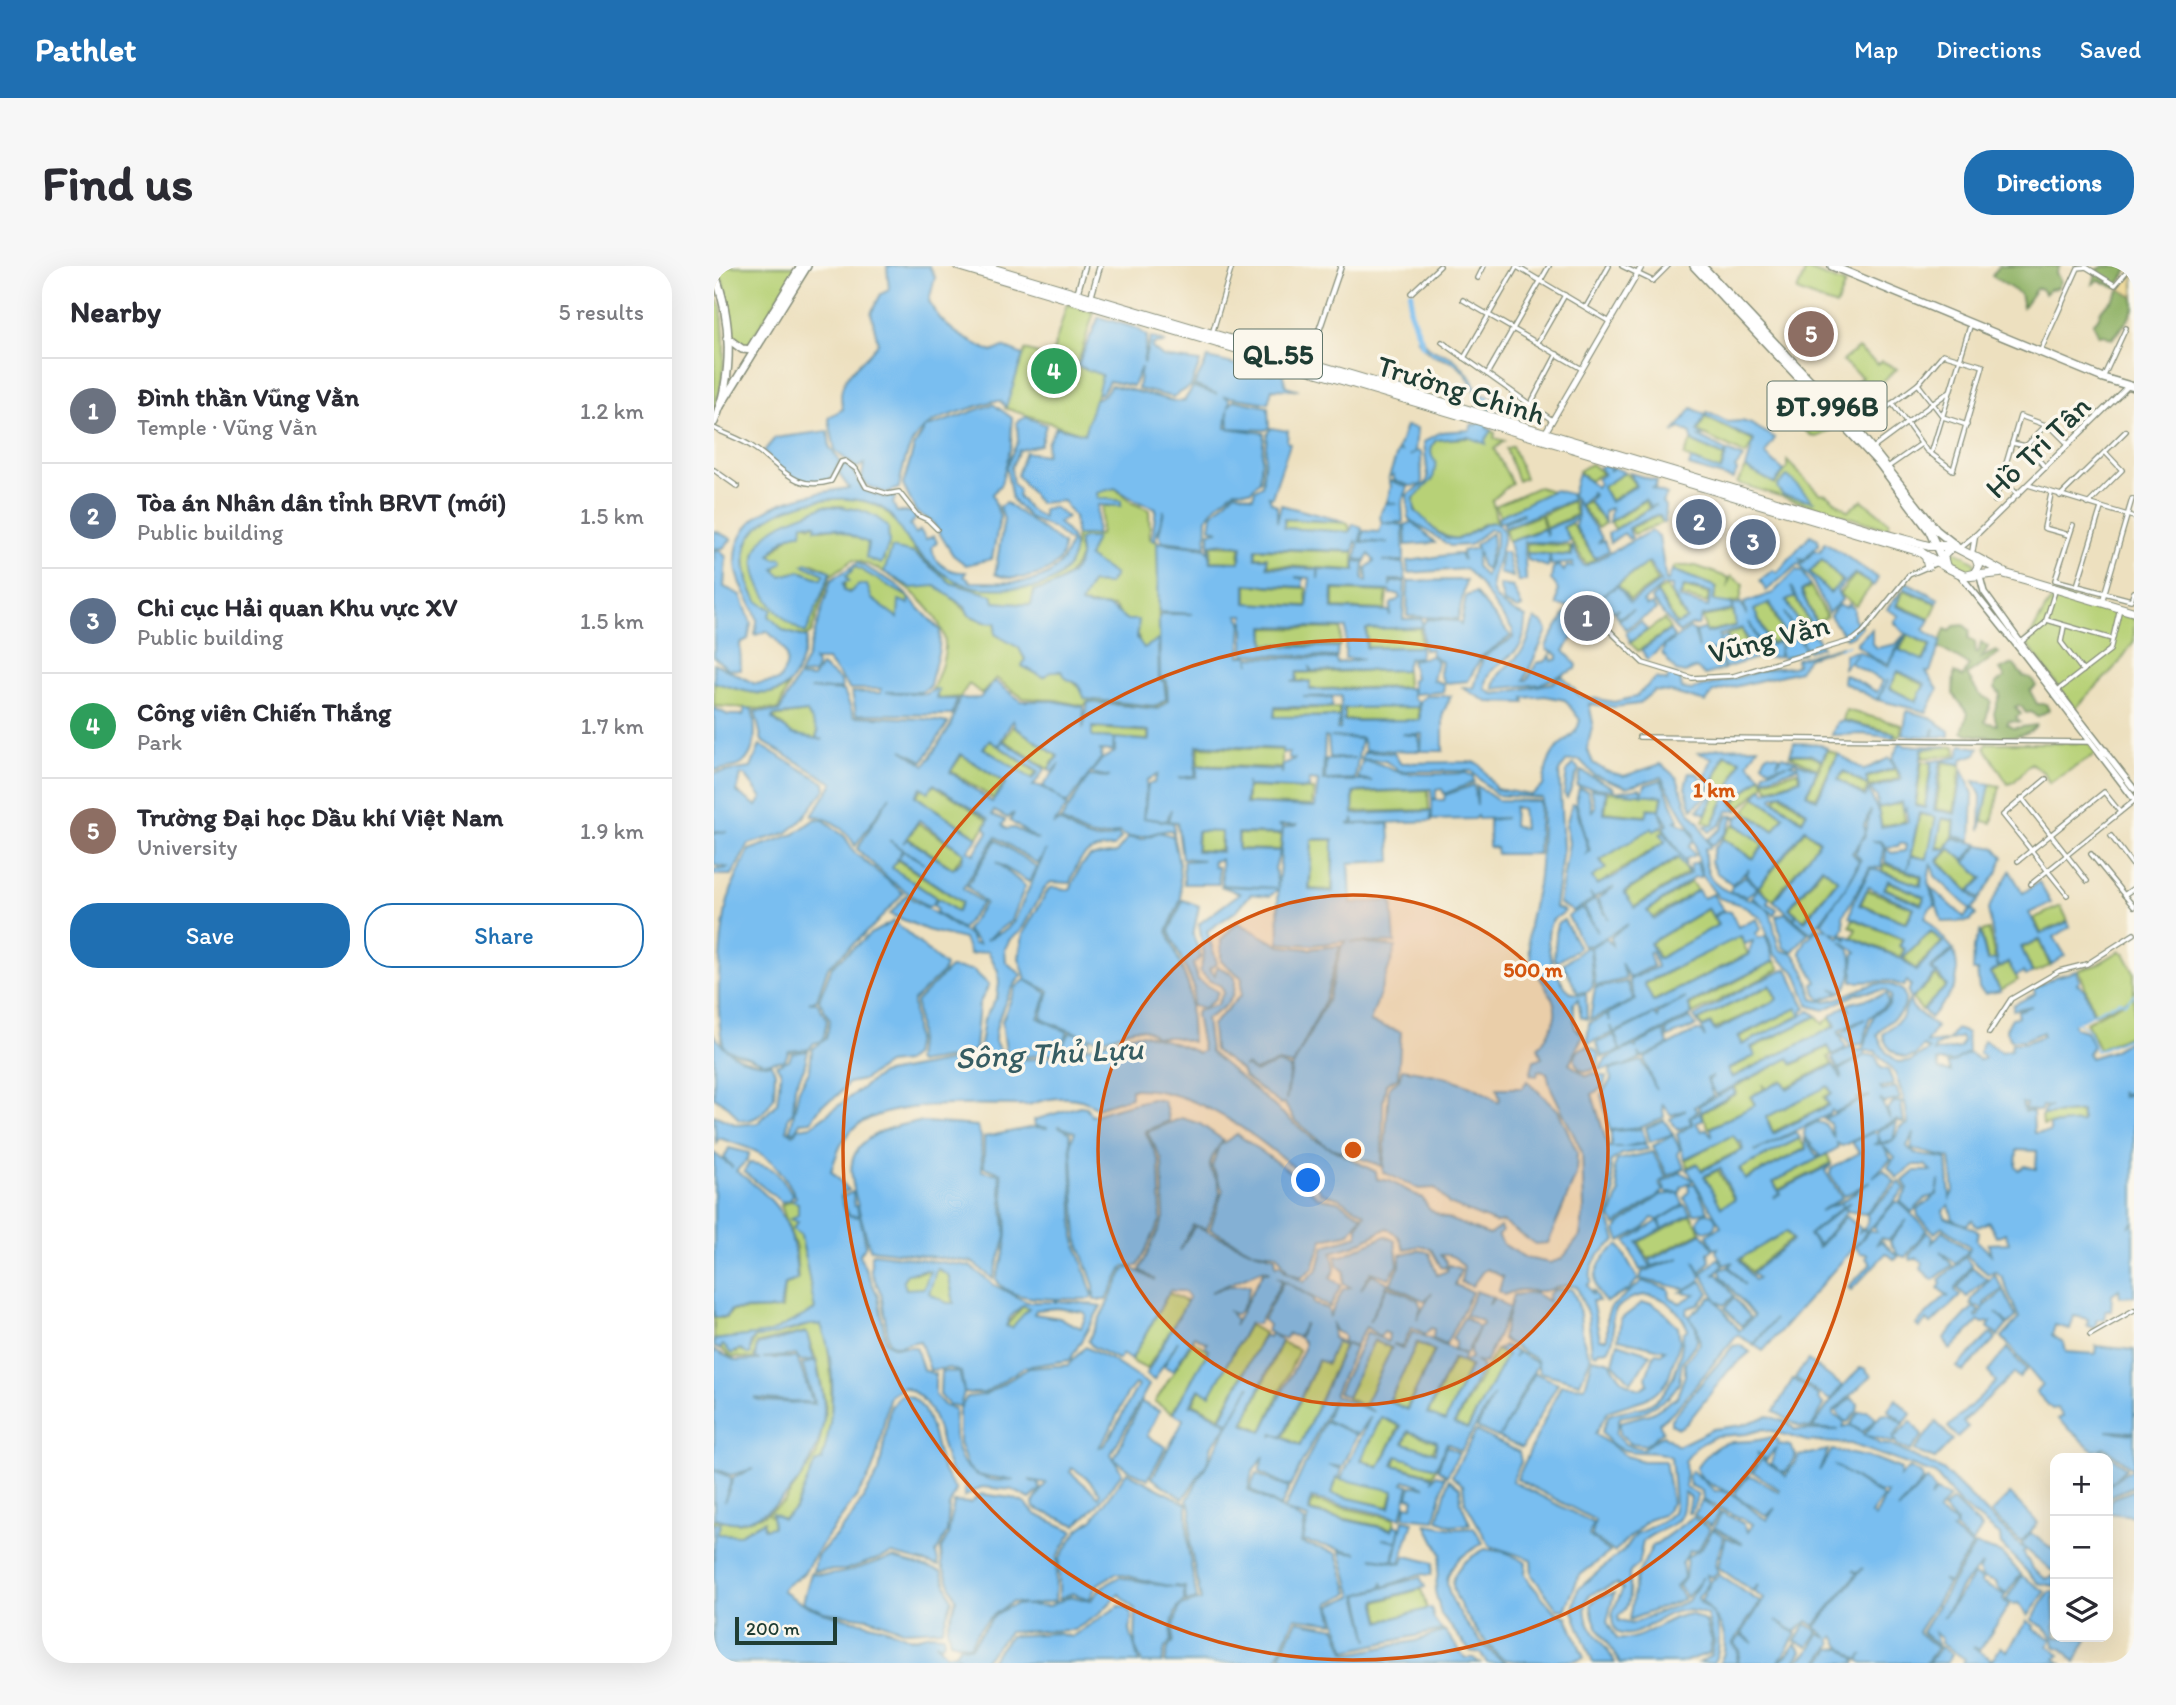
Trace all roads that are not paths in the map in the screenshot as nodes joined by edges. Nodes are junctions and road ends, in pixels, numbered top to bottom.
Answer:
1 (801, 266) edge
2 (807, 266) edge
3 (958, 266) edge
4 (984, 266) edge
5 (1085, 266) edge
6 (1100, 266) edge
7 (1232, 266) edge
8 (1341, 266) edge
9 (1440, 266) edge
10 (1485, 266) edge
11 (1549, 266) edge
12 (1609, 266) edge
13 (1622, 266) edge
14 (1642, 266) edge
15 (1668, 266) edge
16 (1694, 266) edge
17 (1702, 266) edge
18 (1832, 266) edge
19 (2131, 266) edge
20 (1517, 267) edge
21 (714, 272) edge
22 (1637, 274) junction
23 (1478, 278) dead end
24 (1540, 281) junction
25 (1411, 293) dead end
26 (1565, 295) junction
27 (1076, 297) junction
28 (1463, 300) dead end
29 (1090, 302) junction
30 (1585, 307) junction
31 (1488, 314) junction
32 (1610, 321) junction
33 (1971, 323) junction
34 (2126, 328) dead end
35 (1513, 329) junction
36 (1212, 334) junction
37 (727, 338) junction
38 (1442, 342) dead end
39 (1537, 342) junction
40 (753, 350) junction
41 (2041, 350) junction
42 (1557, 354) junction
43 (1464, 358) junction
44 (1961, 358) junction
45 (1794, 365) junction
46 (1307, 366) junction
47 (1583, 369) junction
48 (1487, 374) junction
49 (2103, 378) junction
50 (1918, 384) junction
51 (2131, 386) edge
52 (1950, 390) junction
53 (1892, 403) junction
54 (1932, 404) junction
55 (1530, 405) junction
56 (719, 408) junction
57 (1943, 417) junction
58 (1552, 420) junction
59 (714, 422) edge
60 (1906, 424) junction
61 (1967, 425) junction
62 (2046, 425) junction
63 (714, 428) edge
64 (1857, 430) junction
65 (2126, 431) dead end
66 (1544, 436) junction
67 (2011, 443) junction
68 (1921, 444) junction
69 (2069, 445) junction
70 (2026, 446) junction
71 (1873, 448) junction
72 (2105, 452) junction
73 (1931, 454) junction
74 (1888, 467) junction
75 (2046, 468) junction
76 (714, 470) edge
77 (2000, 485) junction
78 (2028, 485) junction
79 (738, 487) dead end
80 (2051, 494) junction
81 (2018, 495) junction
82 (2060, 496) junction
83 (2132, 499) dead end
84 (1995, 500) dead end
85 (2088, 504) junction
86 (2101, 508) junction
87 (2128, 516) junction
88 (2134, 517) edge
89 (2073, 525) dead end
90 (937, 529) dead end
91 (1928, 530) junction
92 (2069, 535) junction
93 (1975, 536) junction
94 (1917, 547) junction
95 (1938, 547) junction
96 (1957, 547) junction
97 (1972, 554) junction
98 (1942, 563) junction
99 (1928, 566) junction
100 (1979, 571) junction
101 (1956, 572) junction
102 (2006, 574) junction
103 (2077, 586) junction
104 (2056, 588) junction
105 (2134, 592) edge
106 (2103, 597) junction
107 (2120, 608) junction
108 (2134, 612) edge
109 (1602, 616) dead end
110 (2047, 620) junction
111 (2064, 626) junction
112 (2112, 639) junction
113 (2020, 643) junction
114 (2024, 651) junction
115 (2083, 671) junction
116 (2058, 691) junction
117 (1639, 737) dead end
118 (2091, 742) junction
119 (2103, 752) junction
120 (2046, 779) dead end
121 (2134, 789) edge
122 (2022, 798) junction
123 (2134, 800) edge
124 (2120, 812) junction
125 (2051, 834) junction
126 (2111, 836) dead end
127 (2031, 850) junction
128 (2068, 854) junction
129 (2091, 855) dead end
130 (2018, 861) dead end
131 (2134, 867) edge
132 (2048, 870) junction
133 (2087, 881) dead end
134 (2031, 884) dead end
135 (2134, 888) edge
136 (2124, 894) junction
137 (2067, 895) dead end
138 (2134, 907) edge
139 (2134, 934) edge
140 (1989, 1033) dead end
141 (2134, 1310) edge
142 (2090, 1335) dead end

1 - 40 main road
2 - 40 main road
3 - 27 highway, Trường Chinh / QL.55
4 - 27 highway, Trường Chinh / QL.55
5 - 27 street
6 - 29 street
7 - 36 street
8 - 46 street
9 - 25 street
10 - 23 street
11 - 24 street
12 - 30 street
13 - 22 street
14 - 22 street
15 - 22 street
16 - 45 main road, ĐT.996B
17 - 45 main road, ĐT.996B
18 - 33 main road
19 - 41 street
20 - 24 street
20 - 31 street
21 - 37 main road
22 - 32 street
24 - 26 street
24 - 35 street
26 - 30 street
26 - 39 street
27 - 29 highway, Trường Chinh / QL.55
28 - 31 street
29 - 36 highway, Trường Chinh / QL.55
29 - 46 highway, Trường Chinh / QL.55
30 - 32 street
31 - 35 street
31 - 43 street
32 - 47 street
33 - 41 main road
33 - 44 street
34 - 49 street
35 - 39 street
35 - 48 street
36 - 46 highway, Trường Chinh / QL.55
37 - 40 main road
37 - 56 main road
38 - 43 street
39 - 42 street
40 - 56 main road
41 - 49 main road
42 - 47 street
42 - 55 street
43 - 48 street
44 - 50 street
44 - 52 street
44 - 61 street
45 - 64 main road, ĐT.996B
45 - 91 main road, ĐT.996B
46 - 66 highway, Trường Chinh / QL.55
47 - 58 street
48 - 55 street
49 - 51 main road
50 - 53 street
50 - 54 street
51 - 69 street, Hồ Tri Tân
52 - 54 street
52 - 57 street
53 - 60 street
53 - 64 street
54 - 57 street
54 - 60 street
55 - 58 street
56 - 59 main road
57 - 61 street
57 - 73 street
58 - 66 street
60 - 68 street
60 - 71 street
61 - 73 street
62 - 67 street
62 - 69 street
62 - 70 street
63 - 90 street
64 - 71 main road, ĐT.996B
65 - 72 street
66 - 94 highway, Trường Chinh / QL.55
67 - 70 street
67 - 77 street
68 - 73 street
68 - 74 street
69 - 75 street, Hồ Tri Tân
70 - 75 street
71 - 74 main road, ĐT.996B
72 - 82 street
72 - 85 street
74 - 96 main road, ĐT.996B
75 - 78 street, Hồ Tri Tân
76 - 79 street
77 - 81 street
77 - 84 street
78 - 80 street
78 - 81 street, Hồ Tri Tân
80 - 82 street
80 - 92 street
81 - 93 street, Hồ Tri Tân
82 - 85 street
83 - 87 street
85 - 86 street
86 - 87 street
86 - 103 street
87 - 88 street
87 - 106 street
89 - 92 street
91 - 94 main road
91 - 95 main road, ĐT.996B
92 - 103 street
93 - 96 street, Hồ Tri Tân
93 - 97 street
94 - 95 highway, Trường Chinh / QL.55
94 - 98 highway, Trường Chinh / QL.55
94 - 99 highway
95 - 96 highway, Trường Chinh / QL.55
95 - 98 main road, ĐT.996B
96 - 97 highway
96 - 98 highway
97 - 100 highway
97 - 102 highway
98 - 99 street, Vũng Vằn
98 - 101 highway, Trường Chinh
99 - 109 street, Vũng Vằn
100 - 101 highway, Trường Chinh
100 - 102 highway
100 - 113 main road
101 - 114 main road
102 - 104 highway
103 - 106 street
104 - 106 highway
104 - 110 street
105 - 106 street
106 - 107 highway
107 - 108 highway
107 - 112 street
110 - 111 street
110 - 113 street
111 - 112 street
111 - 115 street
112 - 115 street
113 - 114 main road
114 - 116 main road
114 - 118 main road
115 - 116 street
116 - 119 main road
117 - 118 street
118 - 119 main road
119 - 121 main road
119 - 123 main road
120 - 122 street
122 - 125 street
122 - 127 street
123 - 124 street
124 - 125 street
124 - 128 street
125 - 127 street
125 - 128 street
126 - 131 street
127 - 130 street
127 - 132 street
128 - 132 street
128 - 133 street
129 - 136 street
132 - 134 street
132 - 137 street
135 - 136 street
136 - 138 street
139 - 140 street
141 - 142 street

